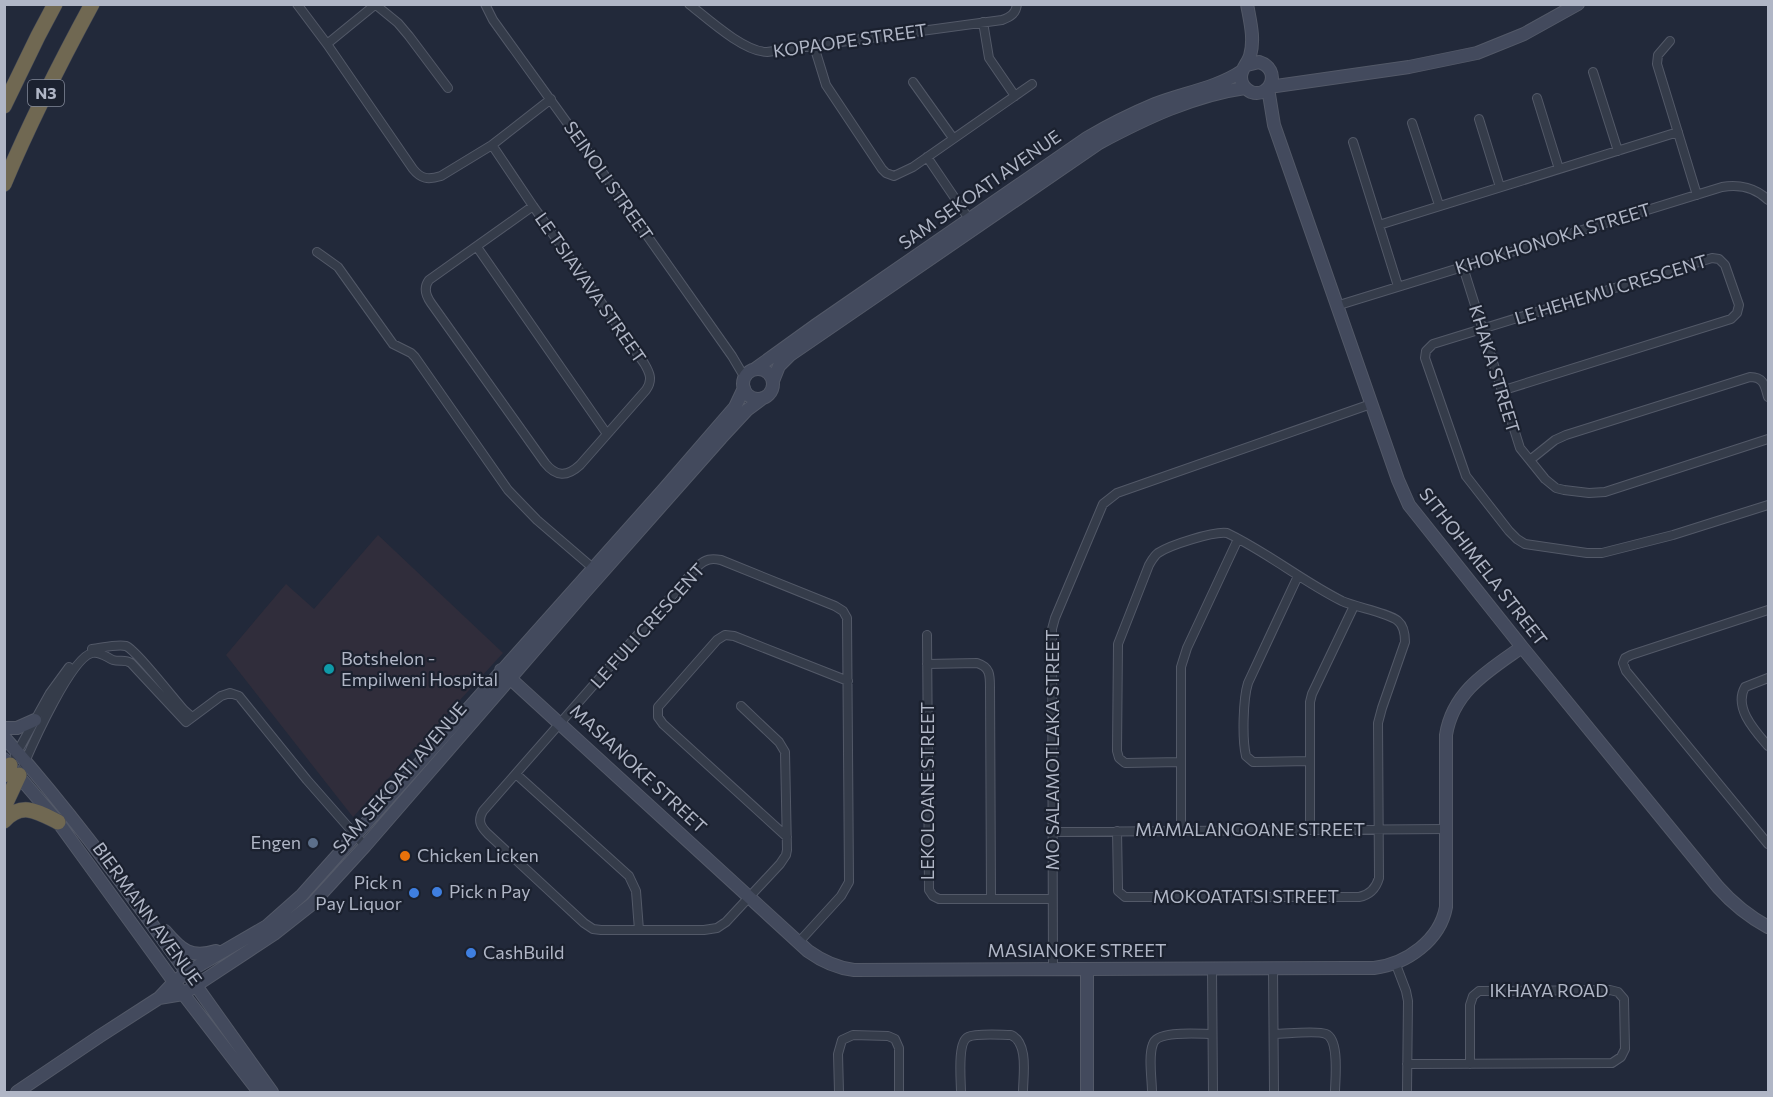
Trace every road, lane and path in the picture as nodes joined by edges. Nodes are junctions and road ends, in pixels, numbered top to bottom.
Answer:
1 (55, 4) edge
2 (93, 4) edge
3 (297, 4) edge
4 (485, 4) edge
5 (689, 4) edge
6 (1017, 4) edge
7 (1247, 4) edge
8 (1578, 4) edge
9 (376, 5) edge
10 (983, 22) junction
11 (1253, 39) junction
12 (1670, 41) dead end
13 (327, 44) junction
14 (814, 46) junction
15 (1245, 68) junction
16 (1268, 68) junction
17 (1593, 72) dead end
18 (913, 82) dead end
19 (1291, 83) junction
20 (1032, 84) dead end
21 (1268, 87) junction
22 (448, 88) dead end
23 (1249, 90) junction
24 (1015, 96) junction
25 (1537, 98) dead end
26 (550, 99) junction
27 (4, 106) edge
28 (1479, 119) dead end
29 (1412, 123) dead end
30 (1274, 125) junction
31 (1678, 132) junction
32 (953, 138) junction
33 (1353, 142) dead end
34 (492, 145) junction
35 (1618, 151) junction
36 (927, 157) junction
37 (1559, 169) junction
38 (4, 184) edge
39 (1500, 187) junction
40 (1697, 195) junction
41 (1768, 200) edge
42 (532, 206) junction
43 (1439, 206) junction
44 (969, 219) junction
45 (1379, 225) junction
46 (477, 247) junction
47 (317, 252) dead end
48 (1462, 267) junction
49 (1398, 286) junction
50 (1336, 306) junction
51 (1483, 329) junction
52 (749, 377) junction
53 (773, 381) junction
54 (1501, 391) junction
55 (1768, 397) edge
56 (763, 398) junction
57 (1371, 404) junction
58 (607, 434) junction
59 (1768, 439) edge
60 (1530, 460) junction
61 (1768, 505) edge
62 (1238, 539) junction
63 (594, 569) junction
64 (1298, 576) junction
65 (1354, 606) junction
66 (1768, 610) edge
67 (927, 635) dead end
68 (1521, 647) junction
69 (927, 664) junction
70 (506, 674) junction
71 (1768, 678) edge
72 (848, 681) junction
73 (741, 706) dead end
74 (35, 720) junction
75 (189, 720) junction
76 (562, 723) junction
77 (4, 728) edge
78 (4, 737) edge
79 (1768, 746) edge
80 (1309, 761) junction
81 (1180, 762) junction
82 (14, 764) edge
83 (516, 774) junction
84 (4, 807) edge
85 (4, 821) edge
86 (58, 822) junction
87 (1447, 829) junction
88 (1310, 830) junction
89 (1380, 830) junction
90 (1118, 831) junction
91 (1181, 831) junction
92 (1053, 832) junction
93 (356, 834) junction
94 (787, 837) junction
95 (1768, 844) edge
96 (366, 846) junction
97 (749, 896) junction
98 (991, 899) junction
99 (1052, 899) junction
100 (148, 917) junction
101 (1768, 927) edge
102 (639, 930) junction
103 (244, 940) junction
104 (800, 942) junction
105 (1395, 962) junction
106 (1273, 968) junction
107 (1087, 969) junction
108 (1212, 969) junction
109 (1053, 970) junction
110 (186, 973) junction
111 (174, 982) junction
112 (195, 986) junction
113 (183, 993) junction
114 (159, 998) junction
115 (1212, 1034) junction
116 (1274, 1034) junction
117 (1407, 1064) junction
118 (1470, 1064) junction
119 (17, 1092) edge
120 (259, 1092) edge
121 (272, 1092) edge
122 (839, 1092) edge
123 (898, 1092) edge
124 (961, 1092) edge
125 (1023, 1092) edge
126 (1088, 1092) edge
127 (1152, 1092) edge
128 (1213, 1092) edge
129 (1274, 1092) edge
130 (1335, 1092) edge
131 (1407, 1092) edge

1 - 27 highway, N3
2 - 38 highway, N3
3 - 13 street
4 - 26 street, SEINOLI STREET
5 - 14 street, KOPAOPE STREET
6 - 10 street, KOPAOPE STREET
7 - 11 street
8 - 19 street
9 - 13 street
9 - 22 street
10 - 14 street, KOPAOPE STREET
10 - 24 street
11 - 15 street
11 - 16 street
12 - 31 street
13 - 34 street
14 - 36 street
15 - 16 street
15 - 23 street
15 - 44 street, SAM SEKOATI AVENUE
16 - 19 street
16 - 21 street
17 - 35 street
18 - 32 street
19 - 21 street
20 - 24 street
21 - 23 street
21 - 30 street, SITHOHIMELA STREET
23 - 30 street, SITHOHIMELA STREET
23 - 53 street, SAM SEKOATI AVENUE
24 - 32 street
25 - 37 street
26 - 34 street
26 - 52 street, SEINOLI STREET
28 - 39 street
29 - 43 street
30 - 50 street, SITHOHIMELA STREET
31 - 35 street
31 - 40 street
32 - 36 street
33 - 45 street
34 - 42 street, LE TSIAVAVA STREET
35 - 37 street
36 - 44 street
37 - 39 street
39 - 43 street
40 - 41 street, KHOKHONOKA STREET
40 - 48 street, KHOKHONOKA STREET
42 - 46 street
42 - 58 street, LE TSIAVAVA STREET
43 - 45 street
44 - 52 street, SAM SEKOATI AVENUE
45 - 49 street
46 - 58 street
46 - 58 street, LE TSIAVAVA STREET
47 - 63 street
48 - 49 street, KHOKHONOKA STREET
48 - 51 street, KHAKA STREET
49 - 50 street, KHOKHONOKA STREET
50 - 57 street, SITHOHIMELA STREET
51 - 54 street, KHAKA STREET
51 - 54 street, LE HEHEMU CRESCENT
51 - 61 street, LE HEHEMU CRESCENT
52 - 53 street
52 - 56 street
52 - 63 street, SAM SEKOATI AVENUE
53 - 56 street
54 - 60 street, KHAKA STREET
55 - 60 street
56 - 70 street, SAM SEKOATI AVENUE
57 - 68 street, SITHOHIMELA STREET
57 - 92 street, MO SALAMOTLAKA STREET
59 - 60 street, KHAKA STREET
62 - 64 street
62 - 81 street
62 - 81 street
63 - 70 street, SAM SEKOATI AVENUE
64 - 65 street
64 - 80 street
65 - 80 street
65 - 89 street
66 - 95 street
67 - 69 street, LEKOLOANE STREET
68 - 87 street, MASIANOKE STREET
68 - 101 street, SITHOHIMELA STREET
69 - 98 street, LEKOLOANE STREET
69 - 98 street
70 - 76 street, MASIANOKE STREET
70 - 93 street, SAM SEKOATI AVENUE
70 - 96 street, SAM SEKOATI AVENUE
71 - 79 street
72 - 76 street, LE FULI CRESCENT
72 - 94 street
72 - 104 street, LE FULI CRESCENT
73 - 94 street, LE FULI CRESCENT
74 - 75 street
74 - 77 street
74 - 82 street
75 - 82 street
75 - 93 street
76 - 83 street, LE FULI CRESCENT
76 - 97 street, MASIANOKE STREET
78 - 82 street, BIERMANN AVENUE
80 - 88 street
81 - 91 street
82 - 84 highway
82 - 86 street, BIERMANN AVENUE
82 - 100 street, BIERMANN AVENUE
83 - 102 street
83 - 102 street, LE FULI CRESCENT
85 - 86 highway
86 - 111 street, BIERMANN AVENUE
87 - 89 street, MAMALANGOANE STREET
87 - 105 street, MASIANOKE STREET
88 - 89 street, MAMALANGOANE STREET
88 - 91 street, MAMALANGOANE STREET
89 - 90 street, MOKOATATSI STREET
90 - 91 street, MAMALANGOANE STREET
90 - 92 street, MAMALANGOANE STREET
92 - 99 street, MO SALAMOTLAKA STREET
93 - 96 street
93 - 103 street, SAM SEKOATI AVENUE
94 - 97 street, LE FULI CRESCENT
96 - 112 street, SAM SEKOATI AVENUE
97 - 102 street, LE FULI CRESCENT
97 - 104 street, MASIANOKE STREET
98 - 99 street, LEKOLOANE STREET
99 - 109 street, MO SALAMOTLAKA STREET
100 - 103 street
100 - 110 street, BIERMANN AVENUE
103 - 110 street, SAM SEKOATI AVENUE
104 - 109 street, MASIANOKE STREET
105 - 106 street, MASIANOKE STREET
105 - 117 street
106 - 108 street, MASIANOKE STREET
106 - 116 street
107 - 108 street, MASIANOKE STREET
107 - 109 street, MASIANOKE STREET
107 - 126 street
108 - 115 street
110 - 111 street, SAM SEKOATI AVENUE
110 - 112 street, BIERMANN AVENUE
111 - 113 street, BIERMANN AVENUE
111 - 114 street, SAM SEKOATI AVENUE
112 - 113 street, SAM SEKOATI AVENUE
112 - 121 street, BIERMANN AVENUE
113 - 114 street, SAM SEKOATI AVENUE
113 - 120 street, BIERMANN AVENUE
114 - 119 street
115 - 127 street
115 - 128 street
116 - 129 street
116 - 130 street
117 - 118 street, IKHAYA ROAD
117 - 131 street
118 - 118 street, IKHAYA ROAD
122 - 123 street
124 - 125 street

